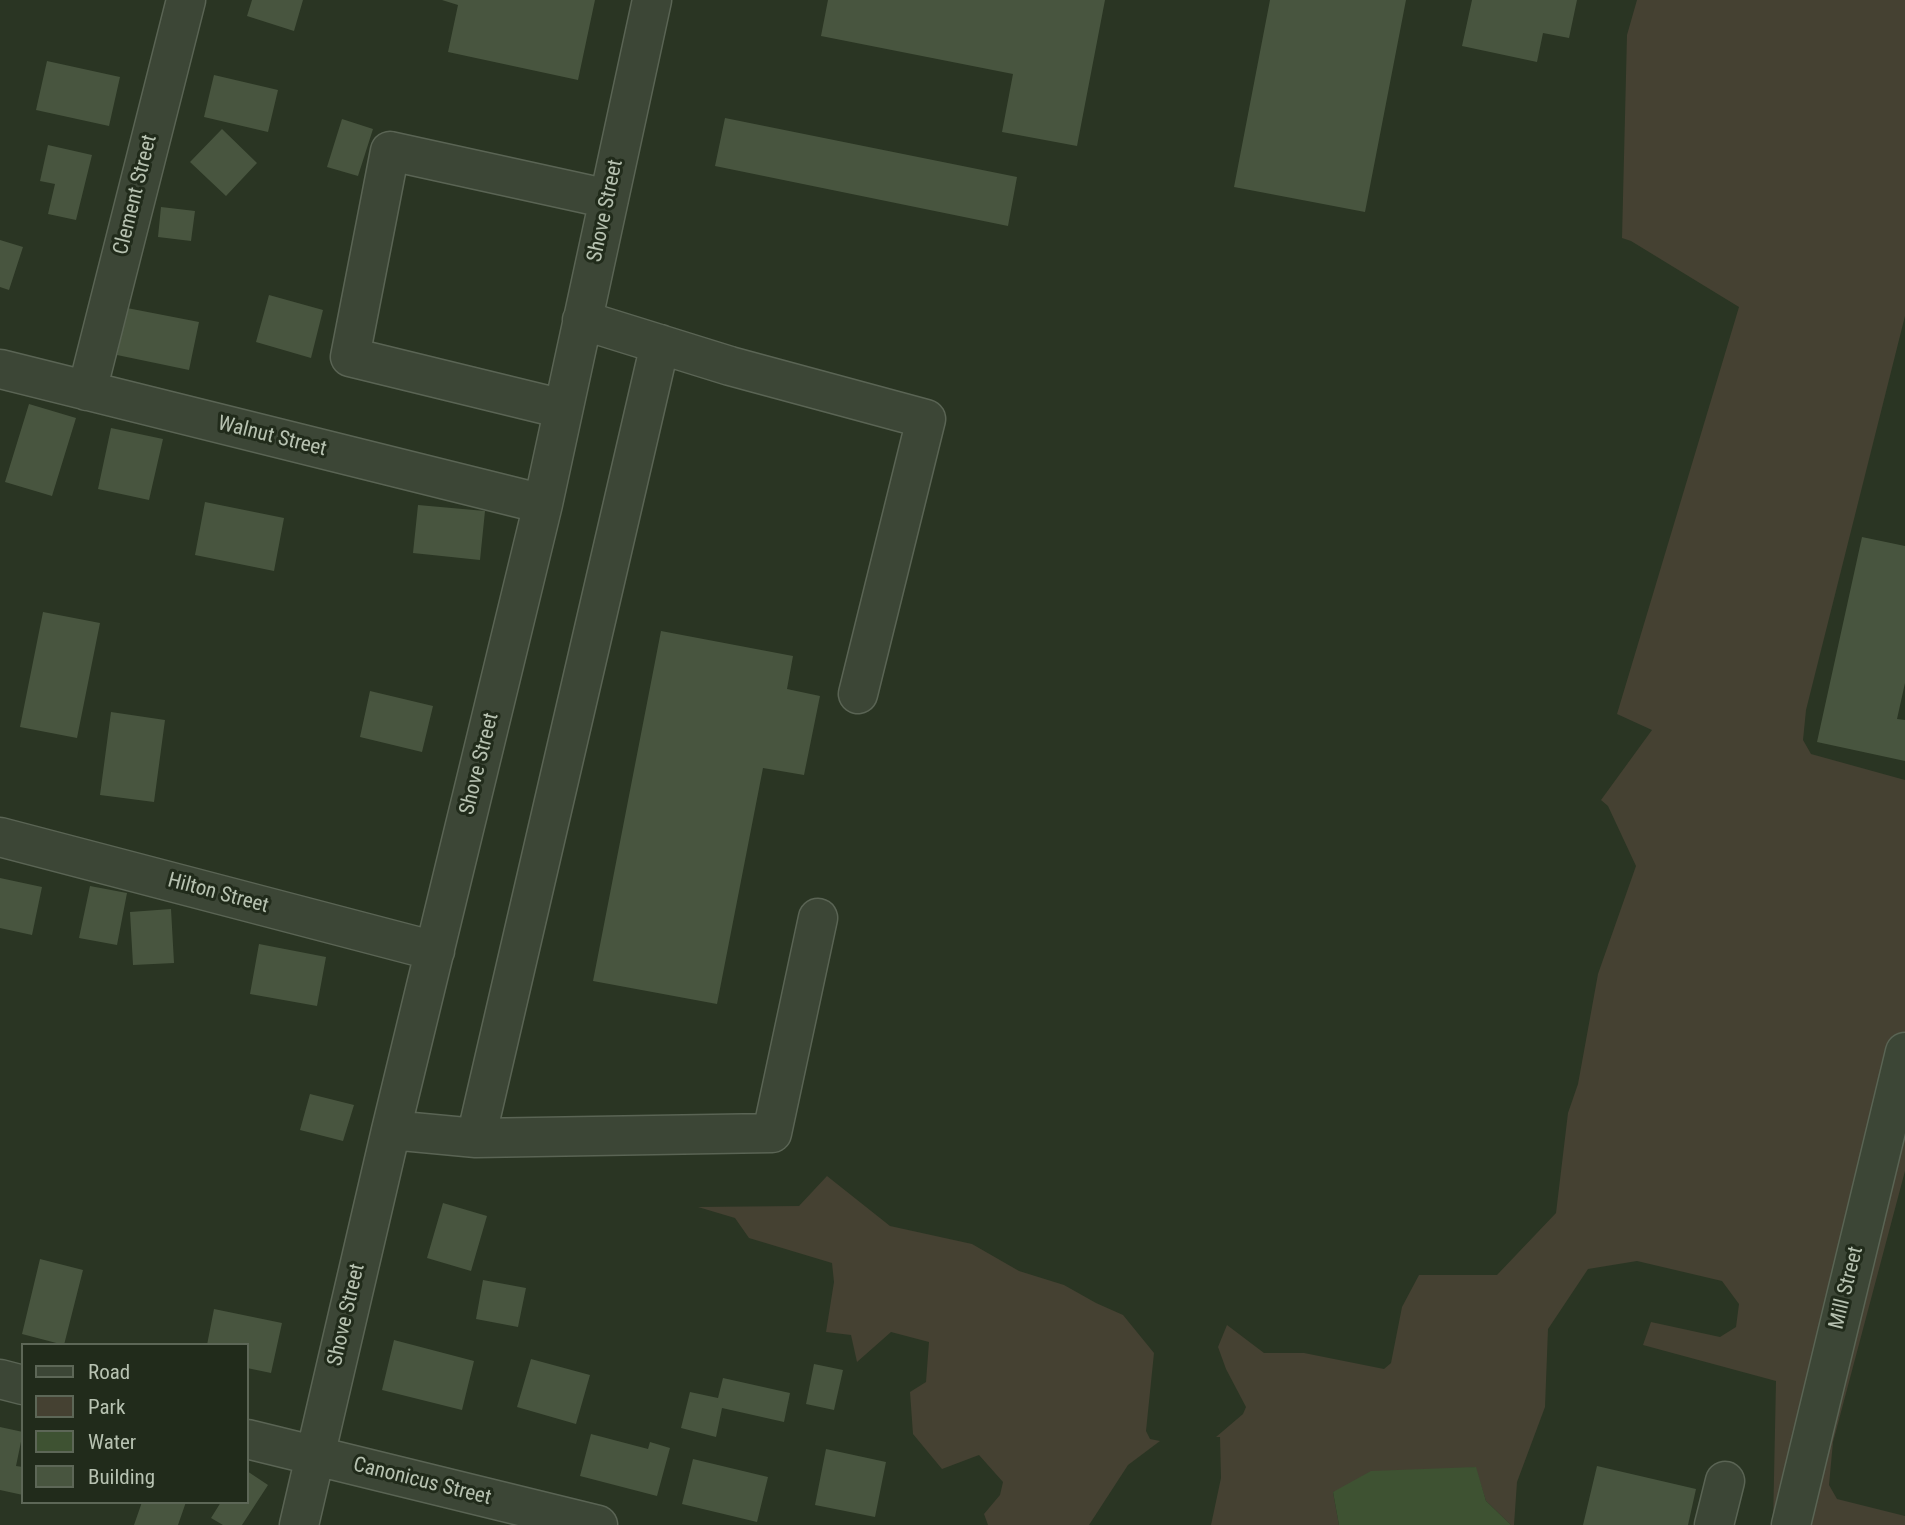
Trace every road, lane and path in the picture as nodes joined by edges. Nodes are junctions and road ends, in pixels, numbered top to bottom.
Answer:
1 (186, 0) edge
2 (652, 0) edge
3 (609, 200) junction
4 (582, 320) junction
5 (660, 344) junction
6 (0, 369) edge
7 (87, 391) junction
8 (563, 409) junction
9 (543, 504) junction
10 (858, 694) dead end
11 (0, 838) edge
12 (818, 918) dead end
13 (435, 951) junction
14 (1905, 1052) edge
15 (391, 1130) junction
16 (476, 1138) junction
17 (0, 1379) edge
18 (21, 1384) edge
19 (248, 1439) edge
20 (314, 1456) junction
21 (1726, 1481) dead end
22 (299, 1525) edge
23 (598, 1525) edge
24 (1714, 1525) edge
25 (1791, 1525) edge

1 - 7 street, Clement Street
2 - 3 street, Shove Street
3 - 4 street, Shove Street
3 - 8 street
4 - 5 street
4 - 8 street, Shove Street
5 - 10 street
5 - 16 street
6 - 7 street, Walnut Street
7 - 9 street, Walnut Street
8 - 9 street, Shove Street
9 - 13 street, Shove Street
11 - 13 street, Hilton Street
12 - 16 street
13 - 15 street, Shove Street
14 - 25 street, Mill Street
15 - 16 street
15 - 20 street, Shove Street
17 - 18 street
19 - 20 street, Canonicus Street
20 - 22 street, Shove Street
20 - 23 street, Canonicus Street
21 - 24 street

